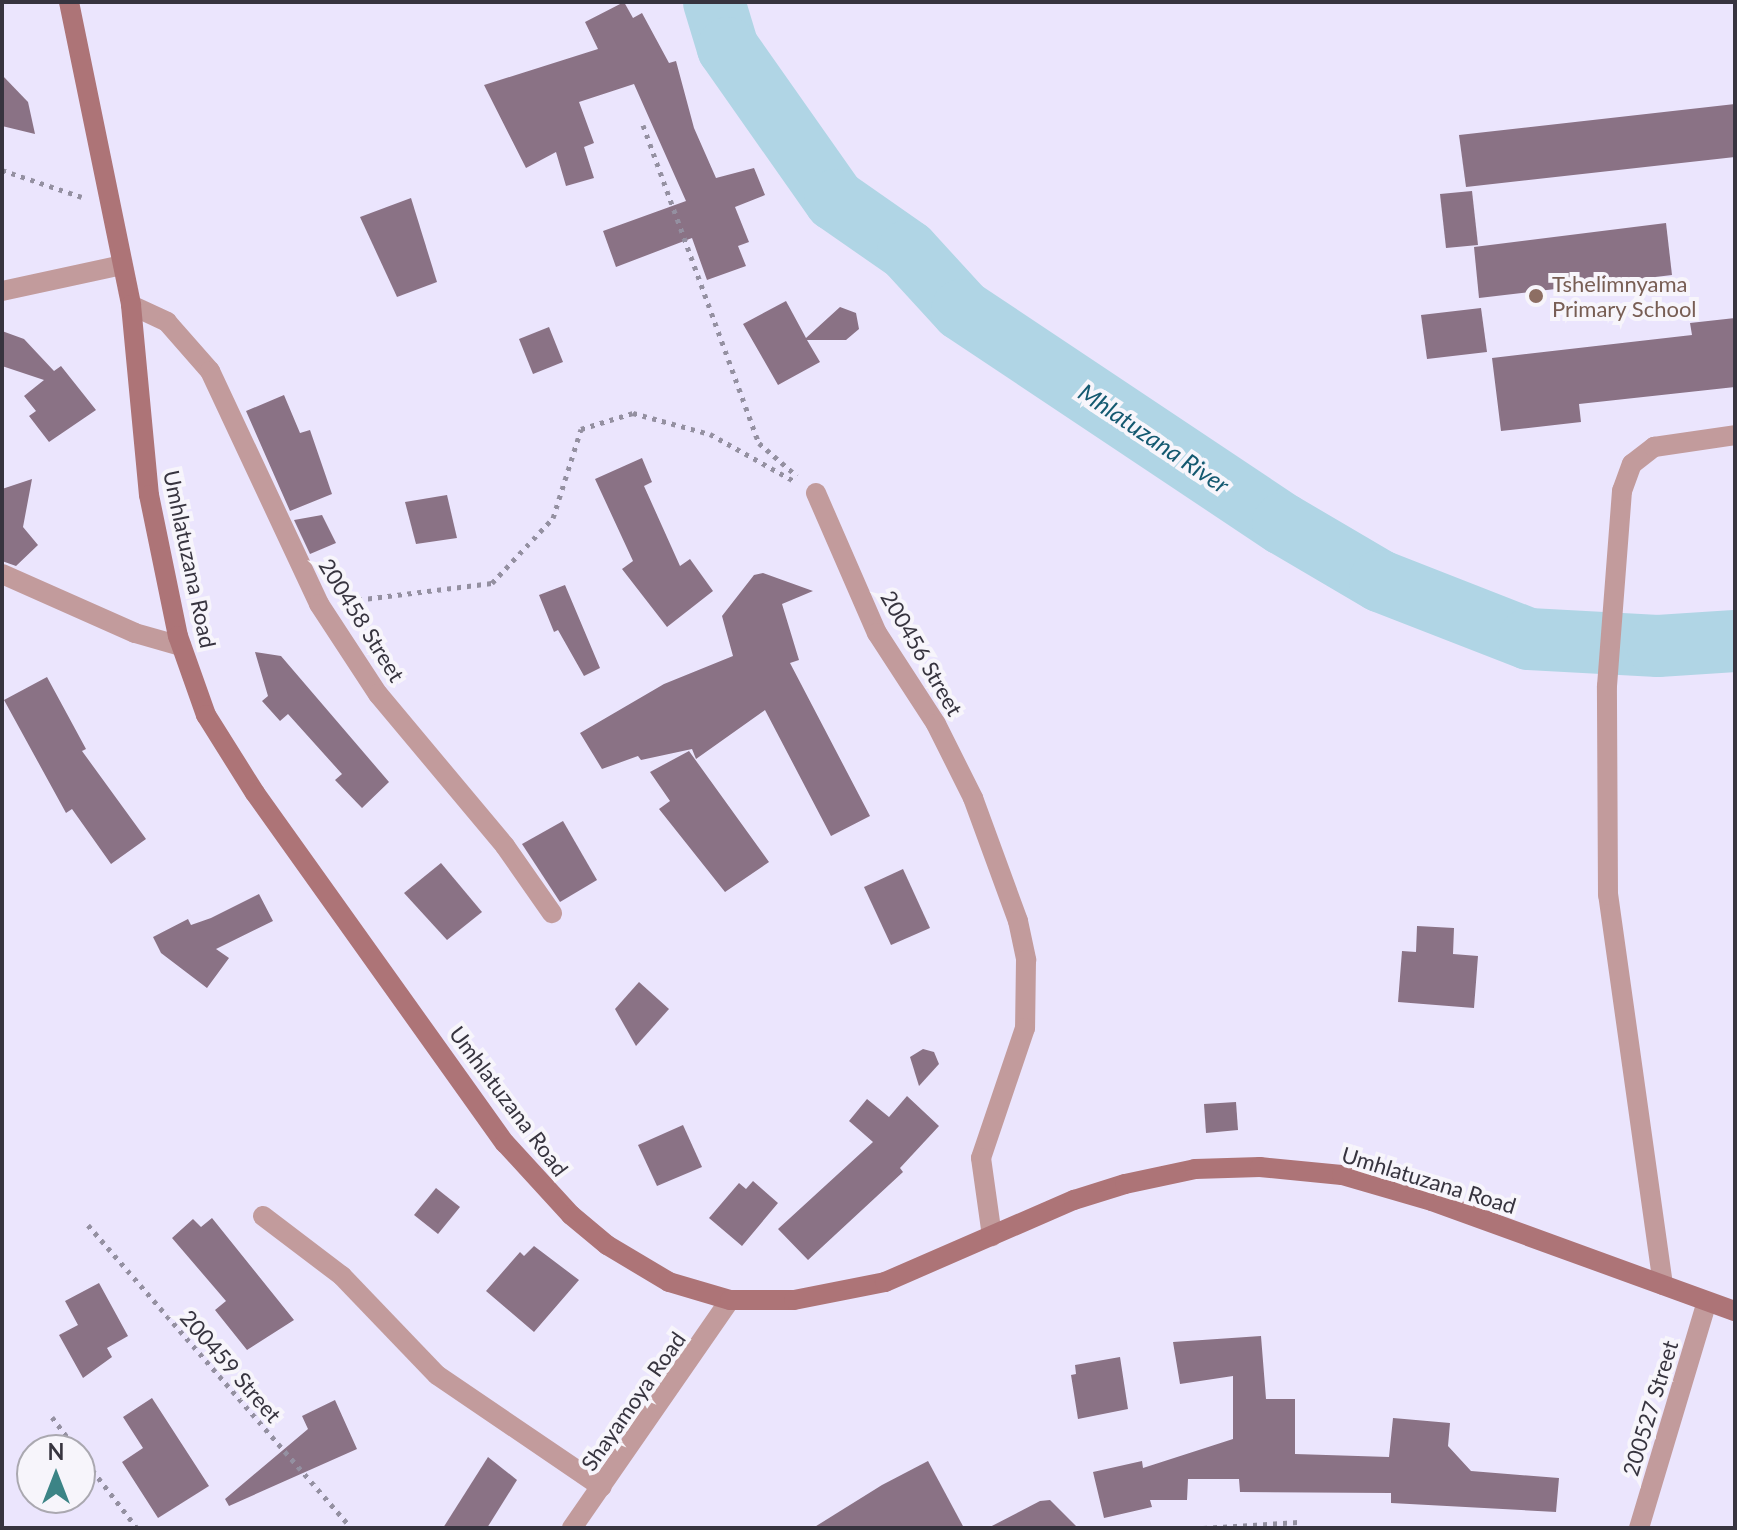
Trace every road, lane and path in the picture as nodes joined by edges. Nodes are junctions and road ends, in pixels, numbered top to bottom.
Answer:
1 (69, 2) edge
2 (643, 125) dead end
3 (2, 170) edge
4 (109, 206) junction
5 (122, 265) junction
6 (2, 291) edge
7 (131, 305) junction
8 (1735, 435) edge
9 (816, 493) junction
10 (2, 574) edge
11 (319, 604) junction
12 (181, 646) junction
13 (552, 913) dead end
14 (263, 1216) dead end
15 (88, 1225) dead end
16 (992, 1236) junction
17 (1663, 1285) junction
18 (730, 1300) junction
19 (1707, 1302) junction
20 (1735, 1311) edge
21 (52, 1417) dead end
22 (65, 1434) edge
23 (96, 1475) edge
24 (602, 1487) junction
25 (1299, 1522) dead end
26 (137, 1528) edge
27 (351, 1528) edge
28 (572, 1528) edge
29 (1203, 1528) edge
30 (1639, 1528) edge

1 - 4 street, Umhlatuzana Road
2 - 9 path
3 - 4 path
4 - 5 street, Umhlatuzana Road
5 - 6 street
5 - 7 street, Umhlatuzana Road
7 - 11 street, 200458 Street
7 - 12 street, Umhlatuzana Road
8 - 17 street
9 - 11 path
9 - 16 street, 200456 Street
10 - 12 street
11 - 13 street, 200458 Street
12 - 18 street, Umhlatuzana Road
14 - 24 street
15 - 27 path, 200459 Street
16 - 17 street, Umhlatuzana Road
16 - 18 street, Umhlatuzana Road
17 - 19 street, Umhlatuzana Road
18 - 24 street, Shayamoya Road
19 - 20 street, Umhlatuzana Road
19 - 30 street, 200527 Street
21 - 22 path
23 - 26 path
24 - 28 street, Shayamoya Road
25 - 29 path

